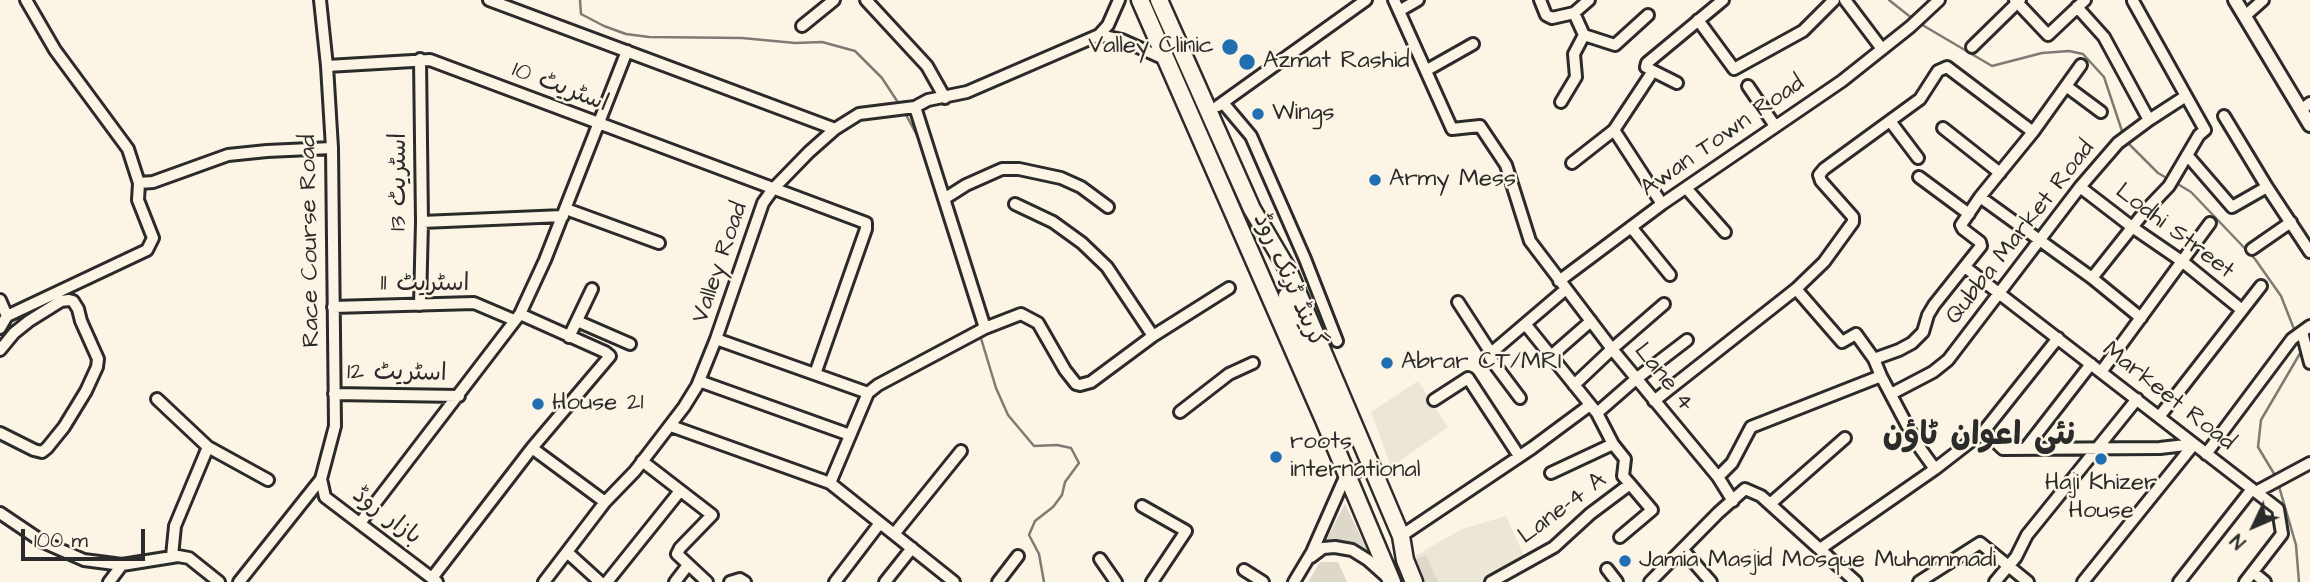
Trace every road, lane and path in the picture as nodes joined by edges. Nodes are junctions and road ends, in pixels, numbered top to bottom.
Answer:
1 (26, 0) edge
2 (320, 0) edge
3 (489, 0) edge
4 (834, 0) edge
5 (866, 0) edge
6 (1119, 0) edge
7 (1140, 0) edge
8 (1159, 0) edge
9 (1346, 0) edge
10 (1366, 0) edge
11 (1418, 0) edge
12 (1540, 0) edge
13 (1589, 0) edge
14 (1723, 0) edge
15 (1834, 0) edge
16 (1845, 0) edge
17 (2235, 0) edge
18 (2263, 0) edge
19 (2018, 1) edge
20 (2133, 1) edge
21 (1933, 2) edge
22 (2081, 4) edge
23 (1397, 5) edge
24 (1351, 11) junction
25 (1574, 13) junction
26 (1648, 15) dead end
27 (2245, 16) junction
28 (1698, 20) junction
29 (802, 26) dead end
30 (1100, 35) junction
31 (1584, 35) junction
32 (1474, 44) dead end
33 (1972, 47) dead end
34 (1882, 49) junction
35 (626, 51) junction
36 (420, 60) junction
37 (1167, 60) junction
38 (2081, 65) dead end
39 (327, 66) junction
40 (1427, 70) junction
41 (1653, 71) junction
42 (1677, 83) dead end
43 (1748, 86) dead end
44 (2066, 86) junction
45 (2186, 96) junction
46 (945, 97) junction
47 (1561, 102) dead end
48 (1224, 104) junction
49 (2305, 106) edge
50 (906, 109) junction
51 (1207, 111) junction
52 (2101, 113) dead end
53 (2224, 116) dead end
54 (2149, 120) junction
55 (1890, 121) junction
56 (599, 125) junction
57 (2310, 125) edge
58 (1775, 126) junction
59 (1943, 128) dead end
60 (835, 130) junction
61 (1614, 130) junction
62 (2033, 132) junction
63 (332, 148) junction
64 (2187, 155) junction
65 (1918, 158) dead end
66 (1572, 163) dead end
67 (2000, 173) junction
68 (1919, 177) dead end
69 (139, 183) junction
70 (1686, 187) junction
71 (2080, 187) junction
72 (2267, 187) junction
73 (773, 189) junction
74 (1980, 197) junction
75 (944, 199) junction
76 (1015, 204) dead end
77 (1662, 204) junction
78 (1108, 207) dead end
79 (1252, 209) junction
80 (565, 213) junction
81 (1969, 214) junction
82 (422, 222) junction
83 (2291, 222) junction
84 (2210, 223) dead end
85 (1631, 227) junction
86 (2132, 227) junction
87 (1725, 232) dead end
88 (2039, 242) junction
89 (659, 243) dead end
90 (2252, 249) dead end
91 (2310, 252) edge
92 (2183, 262) junction
93 (1965, 267) junction
94 (1670, 275) dead end
95 (2092, 278) junction
96 (1562, 285) junction
97 (2261, 286) dead end
98 (1229, 288) dead end
99 (592, 289) dead end
100 (1796, 289) junction
101 (1998, 292) junction
102 (0, 300) edge
103 (1458, 302) dead end
104 (1664, 304) dead end
105 (420, 305) junction
106 (333, 307) junction
107 (2242, 310) junction
108 (7, 316) junction
109 (517, 317) junction
110 (2141, 318) junction
111 (577, 321) junction
112 (1591, 321) junction
113 (1525, 325) junction
114 (0, 328) edge
115 (981, 330) junction
116 (2301, 333) edge
117 (1153, 336) junction
118 (569, 337) junction
119 (2058, 338) junction
120 (716, 339) junction
121 (1687, 340) dead end
122 (1337, 341) dead end
123 (630, 344) dead end
124 (1612, 349) junction
125 (0, 350) edge
126 (1491, 353) junction
127 (1551, 356) junction
128 (1874, 359) junction
129 (1253, 363) dead end
130 (2310, 363) edge
131 (2091, 364) junction
132 (2101, 372) junction
133 (815, 374) junction
134 (1881, 376) junction
135 (1636, 379) junction
136 (699, 381) junction
137 (1574, 385) junction
138 (868, 393) junction
139 (334, 394) junction
140 (1891, 394) junction
141 (459, 396) junction
142 (1520, 398) dead end
143 (157, 399) dead end
144 (2137, 399) junction
145 (1434, 400) dead end
146 (1654, 401) junction
147 (1593, 409) junction
148 (1180, 412) dead end
149 (2159, 417) junction
150 (671, 426) junction
151 (1984, 431) junction
152 (0, 433) edge
153 (850, 435) junction
154 (1845, 438) dead end
155 (1613, 444) junction
156 (2194, 444) junction
157 (208, 447) junction
158 (532, 448) junction
159 (2025, 449) junction
160 (2096, 449) junction
161 (961, 451) dead end
162 (2206, 454) junction
163 (1519, 456) junction
164 (642, 461) junction
165 (2308, 465) edge
166 (1935, 469) junction
167 (1354, 472) junction
168 (1551, 472) dead end
169 (1718, 477) junction
170 (321, 479) junction
171 (268, 480) dead end
172 (2310, 480) edge
173 (830, 483) junction
174 (1630, 484) junction
175 (680, 491) junction
176 (2254, 491) junction
177 (1734, 501) junction
178 (605, 502) junction
179 (1770, 504) junction
180 (1142, 506) dead end
181 (0, 513) edge
182 (360, 523) junction
183 (880, 523) junction
184 (894, 534) junction
185 (1401, 536) junction
186 (1620, 537) dead end
187 (912, 548) junction
188 (1819, 548) junction
189 (1683, 550) junction
190 (567, 552) junction
191 (172, 556) junction
192 (1018, 556) dead end
193 (1100, 559) dead end
194 (1405, 560) junction
195 (1306, 562) junction
196 (122, 565) junction
197 (688, 565) junction
198 (2009, 566) junction
199 (1607, 569) dead end
200 (1244, 570) dead end
201 (2253, 572) junction
202 (2090, 579) edge
203 (434, 580) edge
204 (2025, 581) edge
205 (108, 582) edge
206 (219, 582) edge
207 (239, 582) edge
208 (544, 582) edge
209 (600, 582) edge
210 (607, 582) edge
211 (675, 582) edge
212 (708, 582) edge
213 (835, 582) edge
214 (885, 582) edge
215 (954, 582) edge
216 (998, 582) edge
217 (1116, 582) edge
218 (1152, 582) edge
219 (1263, 582) edge
220 (1294, 582) edge
221 (1391, 582) edge
222 (1414, 582) edge
223 (1491, 582) edge
224 (1617, 582) edge
225 (1650, 582) edge
226 (1712, 582) edge
227 (1856, 582) edge
228 (1919, 582) edge
229 (1995, 582) edge
230 (2179, 582) edge
231 (2245, 582) edge
232 (2265, 582) edge

1 - 69 street
2 - 39 street, Race Course Road
3 - 35 street
4 - 29 street
5 - 46 street
6 - 30 street
7 - 37 highway, گرینڈ ٹرنک روڈ
8 - 51 highway, گرینڈ ٹرنک روڈ
9 - 24 street
10 - 24 street
11 - 23 street
12 - 25 street
13 - 25 street
14 - 28 street
15 - 28 street
16 - 34 street
17 - 27 main road
18 - 27 street
19 - 22 street
19 - 33 street
20 - 45 street
21 - 34 street, Awan Town Road
22 - 54 street
23 - 40 street
24 - 48 street
25 - 31 street
26 - 31 street
27 - 49 main road
28 - 41 street
30 - 37 street
30 - 46 street, Valley Road
31 - 47 street
32 - 40 street
34 - 58 street, Awan Town Road
35 - 56 street
35 - 60 street
36 - 39 street, اسٹریٹ 10
36 - 56 street, اسٹریٹ 10
36 - 82 street, اسٹریٹ 13
37 - 167 highway, گرینڈ ٹرنک روڈ
38 - 44 street
39 - 63 street, Race Course Road
40 - 96 street, Lane 4
41 - 42 street
41 - 61 street
43 - 58 street
44 - 52 street
44 - 62 street
45 - 54 street, Qubba Market Road
45 - 64 street
46 - 50 street, Valley Road
48 - 51 street
48 - 122 street
49 - 57 main road
50 - 60 street, Valley Road
50 - 75 street
51 - 79 highway, گرینڈ ٹرنک روڈ
53 - 72 street
54 - 71 street, Qubba Market Road
55 - 62 street
55 - 65 street
55 - 100 street
56 - 73 street, اسٹریٹ 10
56 - 80 street
58 - 70 street, Awan Town Road
59 - 67 street
60 - 73 street, Valley Road
61 - 66 street
61 - 77 street
62 - 67 street
63 - 69 street
63 - 106 street, Race Course Road
64 - 72 street
64 - 86 street
67 - 74 street
68 - 81 street
69 - 108 street
70 - 77 street, Awan Town Road
70 - 87 street
71 - 86 street, Lodhi Street
71 - 88 street, Qubba Market Road
72 - 83 street
73 - 120 street, Valley Road
73 - 133 street, اسٹریٹ 10
74 - 81 street
74 - 88 street
75 - 78 street
75 - 115 street
76 - 117 street
77 - 85 street, Awan Town Road
79 - 167 highway, گرینڈ ٹرنک روڈ
79 - 185 highway, گرینڈ ٹرنک روڈ
80 - 82 street
80 - 89 street
80 - 109 street
81 - 93 street
82 - 105 street, اسٹریٹ 13
83 - 90 street
83 - 91 street
84 - 92 street
85 - 94 street
85 - 96 street, Awan Town Road
86 - 92 street, Lodhi Street
86 - 95 street
88 - 95 street
88 - 101 street, Qubba Market Road
92 - 107 street, Lodhi Street
92 - 110 street
93 - 101 street, Markeet Road
93 - 128 street
95 - 110 street
96 - 112 street, Lane 4
96 - 113 street, Awan Town Road
97 - 107 street
98 - 117 street
99 - 111 street
100 - 128 street
100 - 146 street
101 - 119 street, Markeet Road
101 - 140 street, Qubba Market Road
102 - 108 street
103 - 126 street
104 - 124 street
105 - 106 street, اسٹریٹ 11
105 - 109 street, اسٹریٹ 11
106 - 139 street, Race Course Road
107 - 149 street
108 - 114 street
109 - 118 street, اسٹریٹ 11
109 - 141 street
110 - 132 street
111 - 118 street
111 - 123 street
112 - 124 street, Lane 4
112 - 127 street
113 - 126 street, Awan Town Road
113 - 127 street
115 - 117 street
115 - 138 street
116 - 130 street
116 - 162 street
118 - 158 street, اسٹریٹ 11
119 - 131 street, Markeet Road
119 - 151 street
120 - 133 street
120 - 136 street, Valley Road
121 - 135 street
124 - 135 street, Lane 4
124 - 137 street
125 - 152 street
126 - 142 street
127 - 137 street
128 - 134 street
129 - 148 street
131 - 132 street, Markeet Road
131 - 159 street
132 - 144 street, Markeet Road
133 - 138 street
134 - 140 street
134 - 169 street
135 - 146 street, Lane 4
135 - 147 street
136 - 150 street, Valley Road
136 - 153 street
137 - 147 street
138 - 153 street
139 - 141 street, اسٹریٹ 12
139 - 170 street, Race Course Road
140 - 166 street
141 - 182 street
143 - 157 street
144 - 149 street, Markeet Road
144 - 160 street
145 - 163 street
146 - 169 street, Lane 4
147 - 155 street
147 - 163 street
149 - 156 street, Markeet Road
150 - 164 street, Valley Road
150 - 173 street
151 - 159 street
151 - 166 street
153 - 173 street
154 - 179 street
155 - 168 street
155 - 174 street
156 - 160 street
156 - 162 street, Markeet Road
156 - 202 street
157 - 171 street
157 - 191 street
158 - 178 street
158 - 203 street
159 - 160 street
160 - 198 street
161 - 184 street
162 - 176 street, Markeet Road
163 - 185 street
164 - 175 street
164 - 178 street, Valley Road
165 - 172 street
165 - 176 street
166 - 188 street
167 - 194 highway, گرینڈ ٹرنک روڈ
167 - 195 street
167 - 221 highway, گرینڈ ٹرنک روڈ
169 - 177 street, Lane 4
170 - 182 street, بازار روڈ
170 - 207 street
173 - 183 street
174 - 186 street, Lane-4 A
174 - 223 street, Lane-4 A
175 - 197 street
175 - 210 street
176 - 201 street, Markeet Road
176 - 230 street
177 - 179 street
177 - 189 street
178 - 190 street, Valley Road
179 - 188 street
180 - 218 street
181 - 196 street
182 - 203 street, بازار روڈ
183 - 184 street
183 - 213 street
184 - 187 street
185 - 194 highway, گرینڈ ٹرنک روڈ
187 - 214 street
187 - 215 street
188 - 227 street
189 - 225 street
189 - 226 street
190 - 208 street, Valley Road
190 - 209 street
191 - 196 street
191 - 206 street
192 - 216 street
193 - 217 street
194 - 222 highway, گرینڈ ٹرنک روڈ
195 - 220 street
195 - 221 street
196 - 205 street
197 - 211 street
197 - 212 street
198 - 204 street
198 - 228 street
198 - 229 street
199 - 224 street
200 - 219 street
201 - 231 street, Markeet Road
201 - 232 street

